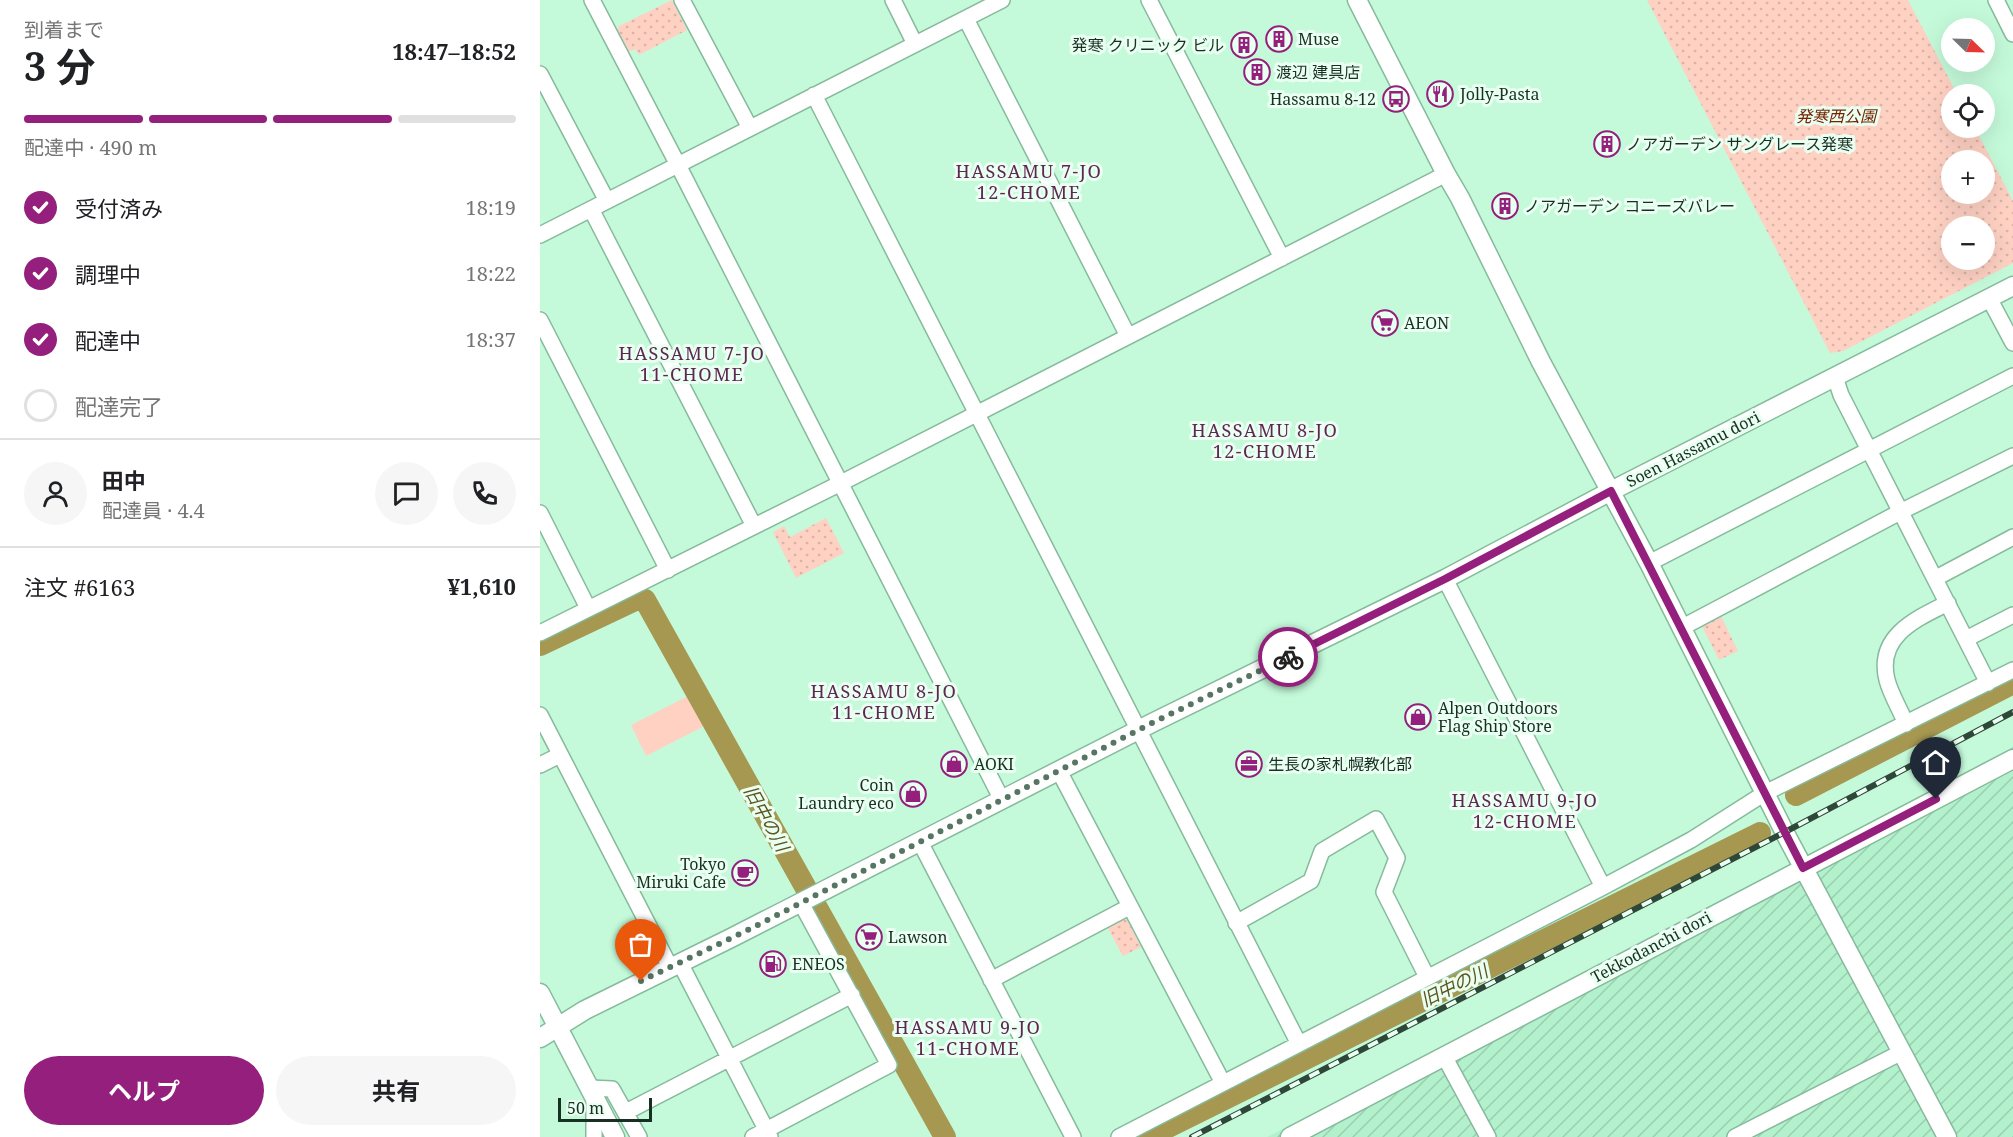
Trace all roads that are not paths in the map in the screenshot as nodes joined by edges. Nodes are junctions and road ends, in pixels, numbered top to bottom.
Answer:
1 (592, 0) edge
2 (682, 0) edge
3 (892, 0) edge
4 (1002, 0) edge
5 (1149, 0) edge
6 (1357, 0) edge
7 (1996, 0) edge
8 (981, 5) edge
9 (966, 19) junction
10 (2012, 28) edge
11 (915, 44) junction
12 (540, 74) edge
13 (814, 96) junction
14 (750, 128) junction
15 (678, 165) junction
16 (1446, 174) junction
17 (607, 201) junction
18 (591, 209) junction
19 (540, 235) edge
20 (1282, 258) junction
21 (2013, 286) edge
22 (1989, 298) junction
23 (540, 320) edge
24 (1128, 336) junction
25 (2013, 343) edge
26 (2013, 376) edge
27 (1835, 377) junction
28 (976, 414) junction
29 (1869, 450) junction
30 (2013, 456) edge
31 (841, 483) junction
32 (1611, 491) junction
33 (1900, 512) junction
34 (540, 513) edge
35 (754, 526) junction
36 (2013, 537) edge
37 (1649, 563) junction
38 (668, 570) junction
39 (1936, 578) junction
40 (1445, 579) junction
41 (1948, 603) junction
42 (588, 608) junction
43 (2013, 615) edge
44 (1680, 628) junction
45 (540, 633) edge
46 (1966, 639) junction
47 (2013, 670) edge
48 (1988, 683) junction
49 (540, 715) edge
50 (1906, 724) junction
51 (1139, 731) junction
52 (560, 755) junction
53 (2013, 759) edge
54 (540, 765) edge
55 (1059, 771) junction
56 (1765, 793) junction
57 (1002, 800) junction
58 (920, 842) junction
59 (1803, 868) junction
60 (1603, 887) junction
61 (809, 899) junction
62 (1129, 907) junction
63 (1236, 923) junction
64 (675, 965) junction
65 (1427, 978) junction
66 (991, 980) junction
67 (540, 993) edge
68 (852, 995) junction
69 (559, 1028) junction
70 (540, 1038) edge
71 (1299, 1044) junction
72 (1902, 1052) junction
73 (1444, 1056) junction
74 (729, 1058) junction
75 (1223, 1083) junction
76 (594, 1097) junction
77 (626, 1112) junction
78 (763, 1135) edge
79 (594, 1137) edge
80 (615, 1137) edge
81 (639, 1137) edge
82 (1073, 1137) edge
83 (1119, 1137) edge
84 (1290, 1137) edge
85 (1488, 1137) edge
86 (1735, 1137) edge
87 (1947, 1137) edge

1 - 15 street
2 - 14 street
3 - 11 street
4 - 8 street
5 - 20 street
6 - 16 street
7 - 10 street
8 - 9 street
9 - 11 street
9 - 24 street
11 - 13 street
12 - 17 street
13 - 14 street
13 - 28 street
14 - 15 street
15 - 17 street
15 - 31 street
16 - 20 street
16 - 32 street
17 - 18 street
18 - 19 street
18 - 35 street
20 - 24 street
21 - 22 street, Soen Hassamu dori
22 - 25 street
22 - 27 street, Soen Hassamu dori
23 - 38 street
24 - 28 street
26 - 29 street
27 - 29 street
27 - 32 street, Soen Hassamu dori
28 - 31 street
28 - 51 street
29 - 33 street
29 - 37 street
30 - 33 street
31 - 35 street
31 - 57 street
32 - 37 street
32 - 40 street, Soen Hassamu dori
33 - 39 street
33 - 44 street
34 - 42 street
35 - 38 street
36 - 39 street
37 - 44 street
38 - 42 street
39 - 41 street
40 - 51 street, Soen Hassamu dori
40 - 60 street
41 - 46 street
41 - 50 street
42 - 45 street
43 - 46 street
44 - 56 street
46 - 48 street
47 - 48 street
48 - 50 street
49 - 52 street
50 - 56 street
51 - 55 street, Soen Hassamu dori
51 - 63 street
52 - 54 street
52 - 64 street
53 - 59 street, Tekkodanchi dori
55 - 57 street, Soen Hassamu dori
55 - 62 street
56 - 59 street
56 - 60 street
57 - 58 street, Soen Hassamu dori
58 - 61 street, Soen Hassamu dori
58 - 66 street
59 - 72 street
59 - 73 street, Tekkodanchi dori
60 - 65 street
61 - 64 street, Soen Hassamu dori
61 - 68 street
62 - 66 street
62 - 75 street
63 - 65 street
63 - 71 street
64 - 69 street, Soen Hassamu dori
64 - 74 street
65 - 71 street
66 - 82 street
67 - 69 street
68 - 74 street
68 - 78 street
69 - 70 street, Soen Hassamu dori
69 - 76 street
71 - 75 street
72 - 86 street
72 - 87 street
73 - 84 street, Tekkodanchi dori
73 - 85 street
74 - 77 street
74 - 78 street
75 - 83 street
76 - 77 street
76 - 79 street
76 - 80 street
77 - 81 street

